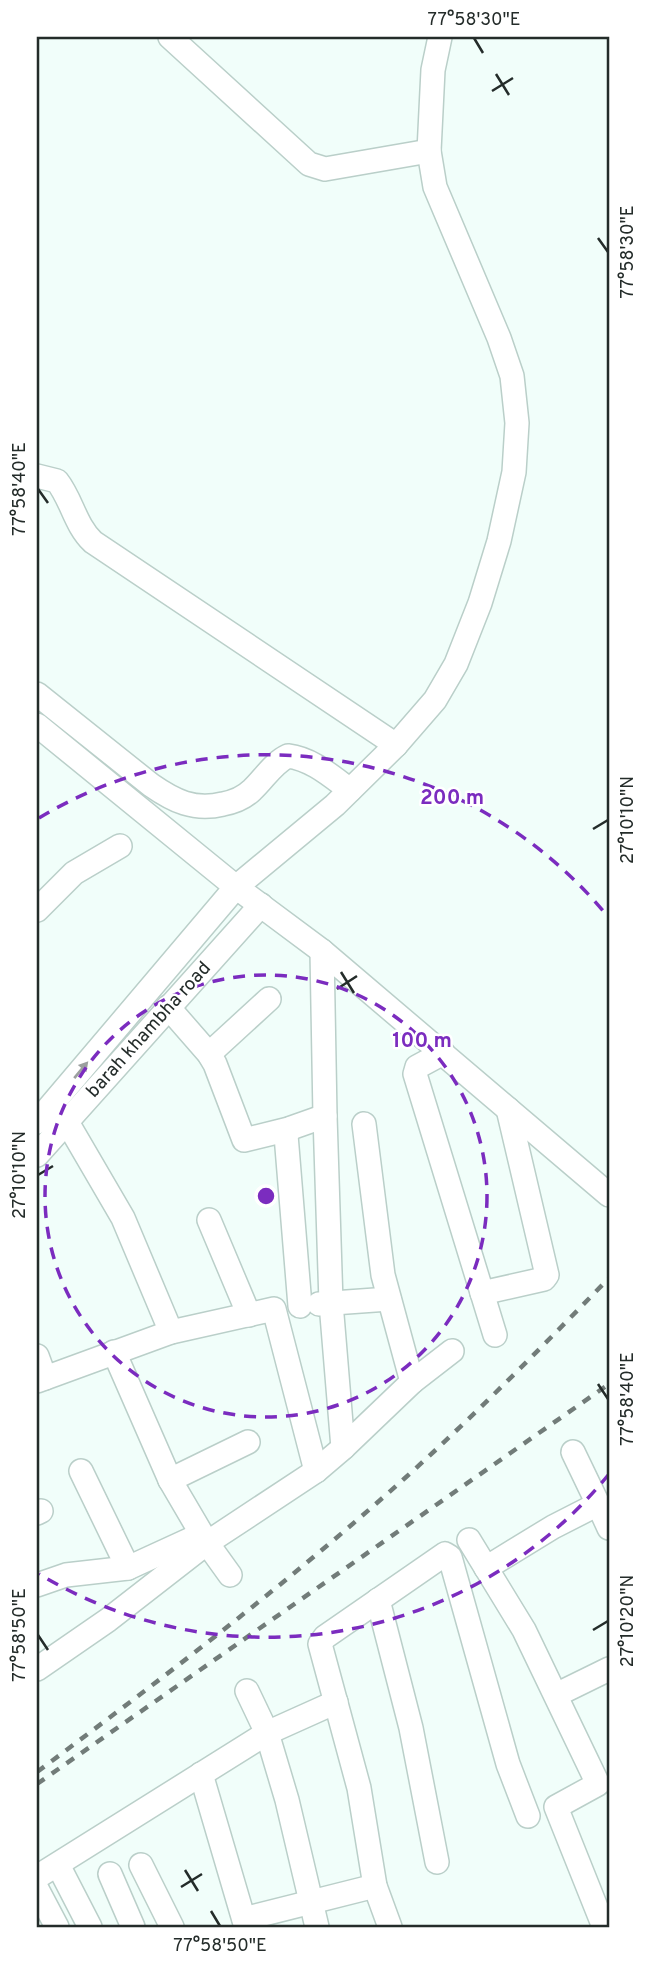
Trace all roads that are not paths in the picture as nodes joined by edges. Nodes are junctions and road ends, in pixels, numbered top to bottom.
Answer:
1 (170, 37) edge
2 (440, 37) edge
3 (429, 151) junction
4 (37, 476) edge
5 (37, 694) edge
6 (38, 727) edge
7 (396, 745) junction
8 (350, 790) junction
9 (120, 846) dead end
10 (236, 887) junction
11 (261, 905) junction
12 (37, 910) edge
13 (322, 951) junction
14 (269, 999) dead end
15 (168, 1007) junction
16 (443, 1053) junction
17 (209, 1054) junction
18 (508, 1109) junction
19 (39, 1114) edge
20 (325, 1116) junction
21 (67, 1122) junction
22 (364, 1124) dead end
23 (289, 1129) junction
24 (37, 1155) edge
25 (609, 1195) edge
26 (209, 1220) dead end
27 (482, 1293) junction
28 (389, 1299) junction
29 (331, 1303) junction
30 (300, 1307) junction
31 (274, 1309) junction
32 (249, 1315) junction
33 (171, 1332) junction
34 (495, 1335) dead end
35 (453, 1351) dead end
36 (114, 1352) junction
37 (37, 1356) edge
38 (41, 1380) edge
39 (412, 1382) junction
40 (248, 1442) dead end
41 (343, 1448) junction
42 (573, 1452) dead end
43 (81, 1471) dead end
44 (316, 1471) junction
45 (170, 1480) junction
46 (598, 1504) junction
47 (609, 1528) edge
48 (203, 1539) junction
49 (469, 1540) dead end
50 (128, 1568) junction
51 (486, 1569) junction
52 (230, 1576) dead end
53 (37, 1585) edge
54 (378, 1600) junction
55 (37, 1669) edge
56 (609, 1670) edge
57 (247, 1691) dead end
58 (556, 1695) junction
59 (336, 1702) junction
60 (267, 1733) junction
61 (201, 1774) junction
62 (604, 1781) edge
63 (528, 1816) dead end
64 (437, 1862) dead end
65 (58, 1865) junction
66 (141, 1865) dead end
67 (110, 1874) dead end
68 (37, 1877) edge
69 (375, 1886) junction
70 (37, 1889) edge
71 (310, 1903) junction
72 (245, 1923) edge
73 (57, 1927) edge
74 (90, 1927) edge
75 (133, 1927) edge
76 (172, 1927) edge
77 (317, 1927) edge
78 (390, 1927) edge
79 (604, 1927) edge

1 - 3 street
2 - 3 street, barah khambha road
3 - 7 street, barah khambha road
4 - 7 street
5 - 8 street
6 - 10 street
7 - 8 street, barah khambha road
8 - 10 street, barah khambha road
9 - 12 street
10 - 11 street
19 -> 10 street, barah khambha road
11 - 13 street
11 - 15 street, barah khambha road
13 - 16 street
13 - 20 street
14 - 17 street
15 - 17 street
15 - 21 street, barah khambha road
16 - 18 street
16 - 27 street
17 - 23 street
18 - 25 street
18 - 27 street
20 - 23 street
20 - 29 street
21 - 24 street, barah khambha road
21 - 33 street
22 - 28 street
23 - 30 street
26 - 32 street
27 - 34 street
28 - 29 street
28 - 39 street
29 - 30 street
29 - 41 street
30 - 31 street
31 - 32 street
31 - 44 street
32 - 33 street
33 - 36 street
35 - 39 street
36 - 38 street
36 - 45 street
37 - 38 street
39 - 41 street
40 - 45 street
41 - 44 street
42 - 46 street
43 - 50 street
44 - 48 street
45 - 48 street
46 - 47 street
46 - 51 street
48 - 50 street
48 - 52 street
48 - 55 street
49 - 51 street
50 - 53 street
51 - 58 street
54 - 59 street
54 - 63 street
54 - 64 street
56 - 58 street
57 - 60 street
58 - 62 street
59 - 60 street
59 - 69 street
60 - 61 street
60 - 71 street
61 - 65 street
61 - 72 street
62 - 79 street
65 - 68 street
65 - 74 street
66 - 76 street
67 - 75 street
69 - 71 street
69 - 78 street
70 - 73 street
71 - 72 street
71 - 77 street

